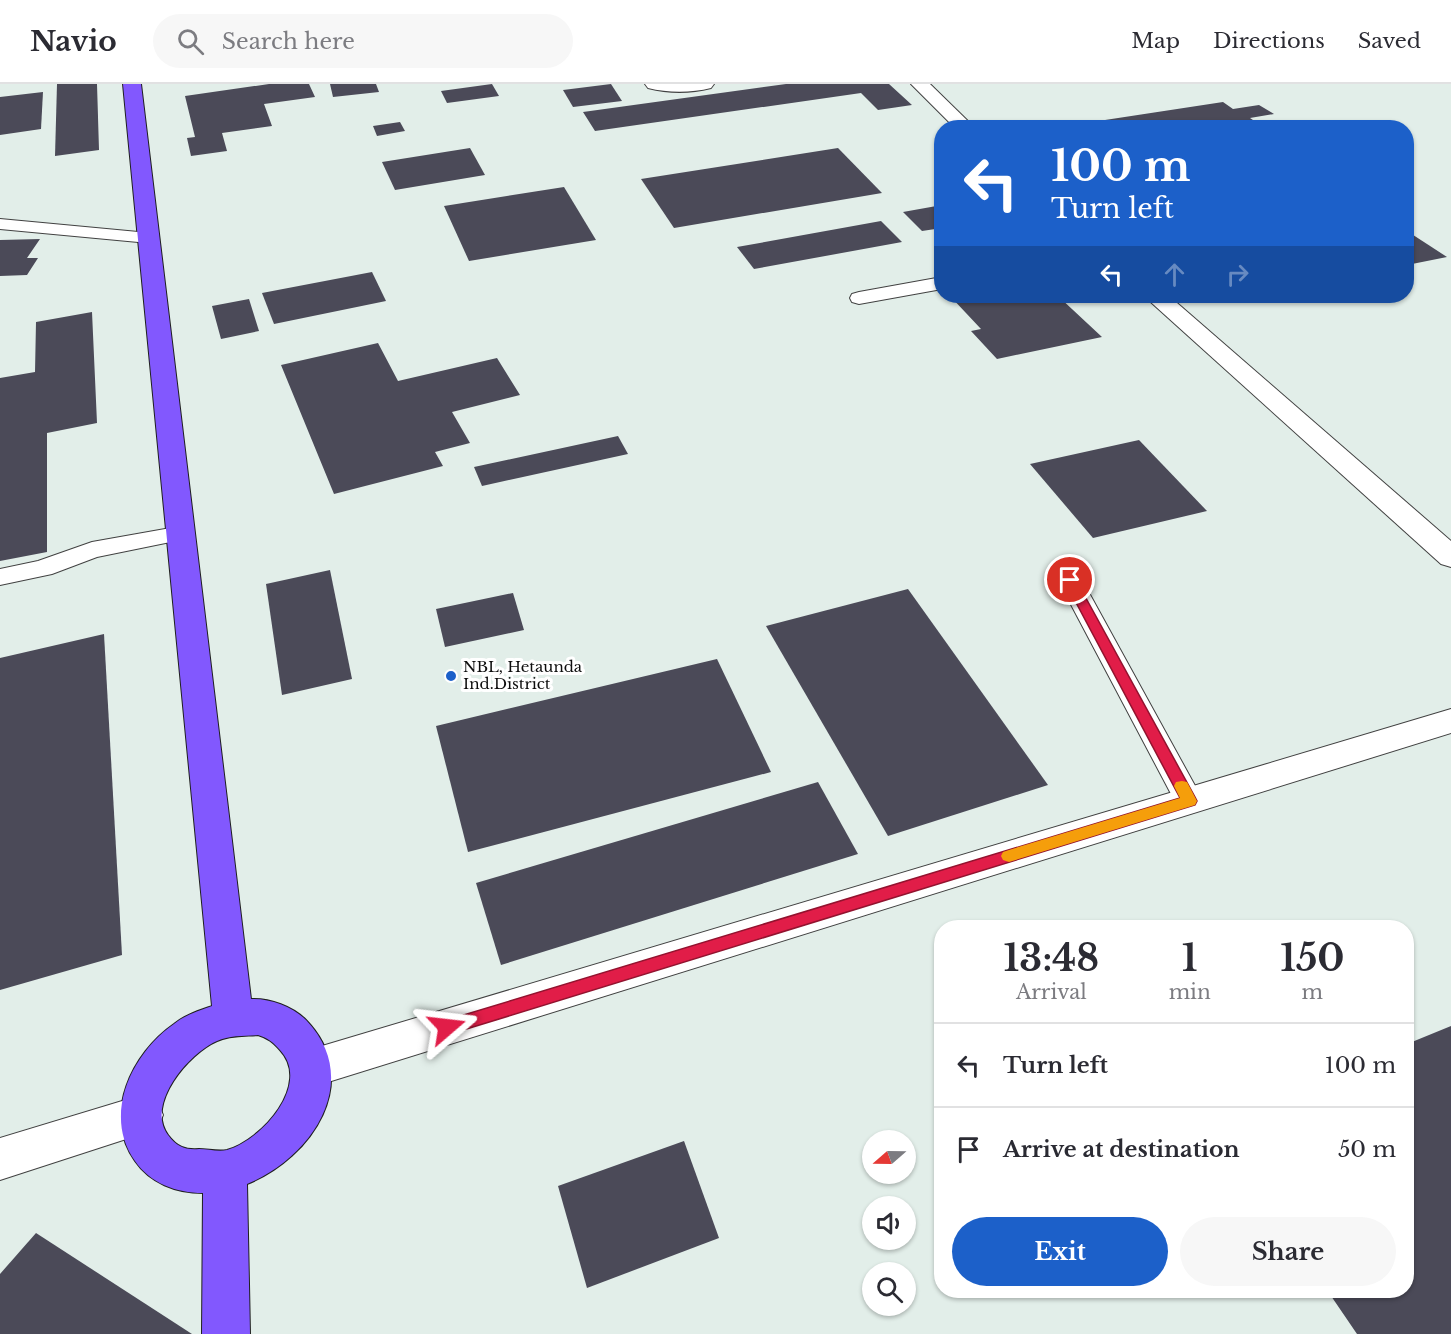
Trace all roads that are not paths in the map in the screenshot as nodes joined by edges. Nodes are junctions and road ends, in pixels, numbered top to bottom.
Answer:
1 (132, 84) edge
2 (654, 84) edge
3 (705, 84) edge
4 (920, 84) edge
5 (958, 120) edge
6 (0, 224) edge
7 (149, 238) junction
8 (934, 284) edge
9 (859, 298) dead end
10 (1164, 303) edge
11 (182, 533) junction
12 (1451, 557) edge
13 (0, 577) edge
14 (1070, 580) dead end
15 (1451, 721) edge
16 (1189, 801) junction
17 (233, 1018) junction
18 (312, 1068) junction
19 (142, 1115) junction
20 (0, 1159) edge
21 (225, 1172) junction
22 (226, 1334) edge

1 - 7 highway
2 - 3 street
4 - 5 street
6 - 7 lane
7 - 11 highway
8 - 9 lane
10 - 12 street
11 - 13 lane
11 - 17 highway
14 - 16 lane
15 - 16 street
16 - 18 street
17 - 18 highway
17 - 19 highway
18 - 21 highway
19 - 20 street
19 - 21 highway
21 - 22 highway

